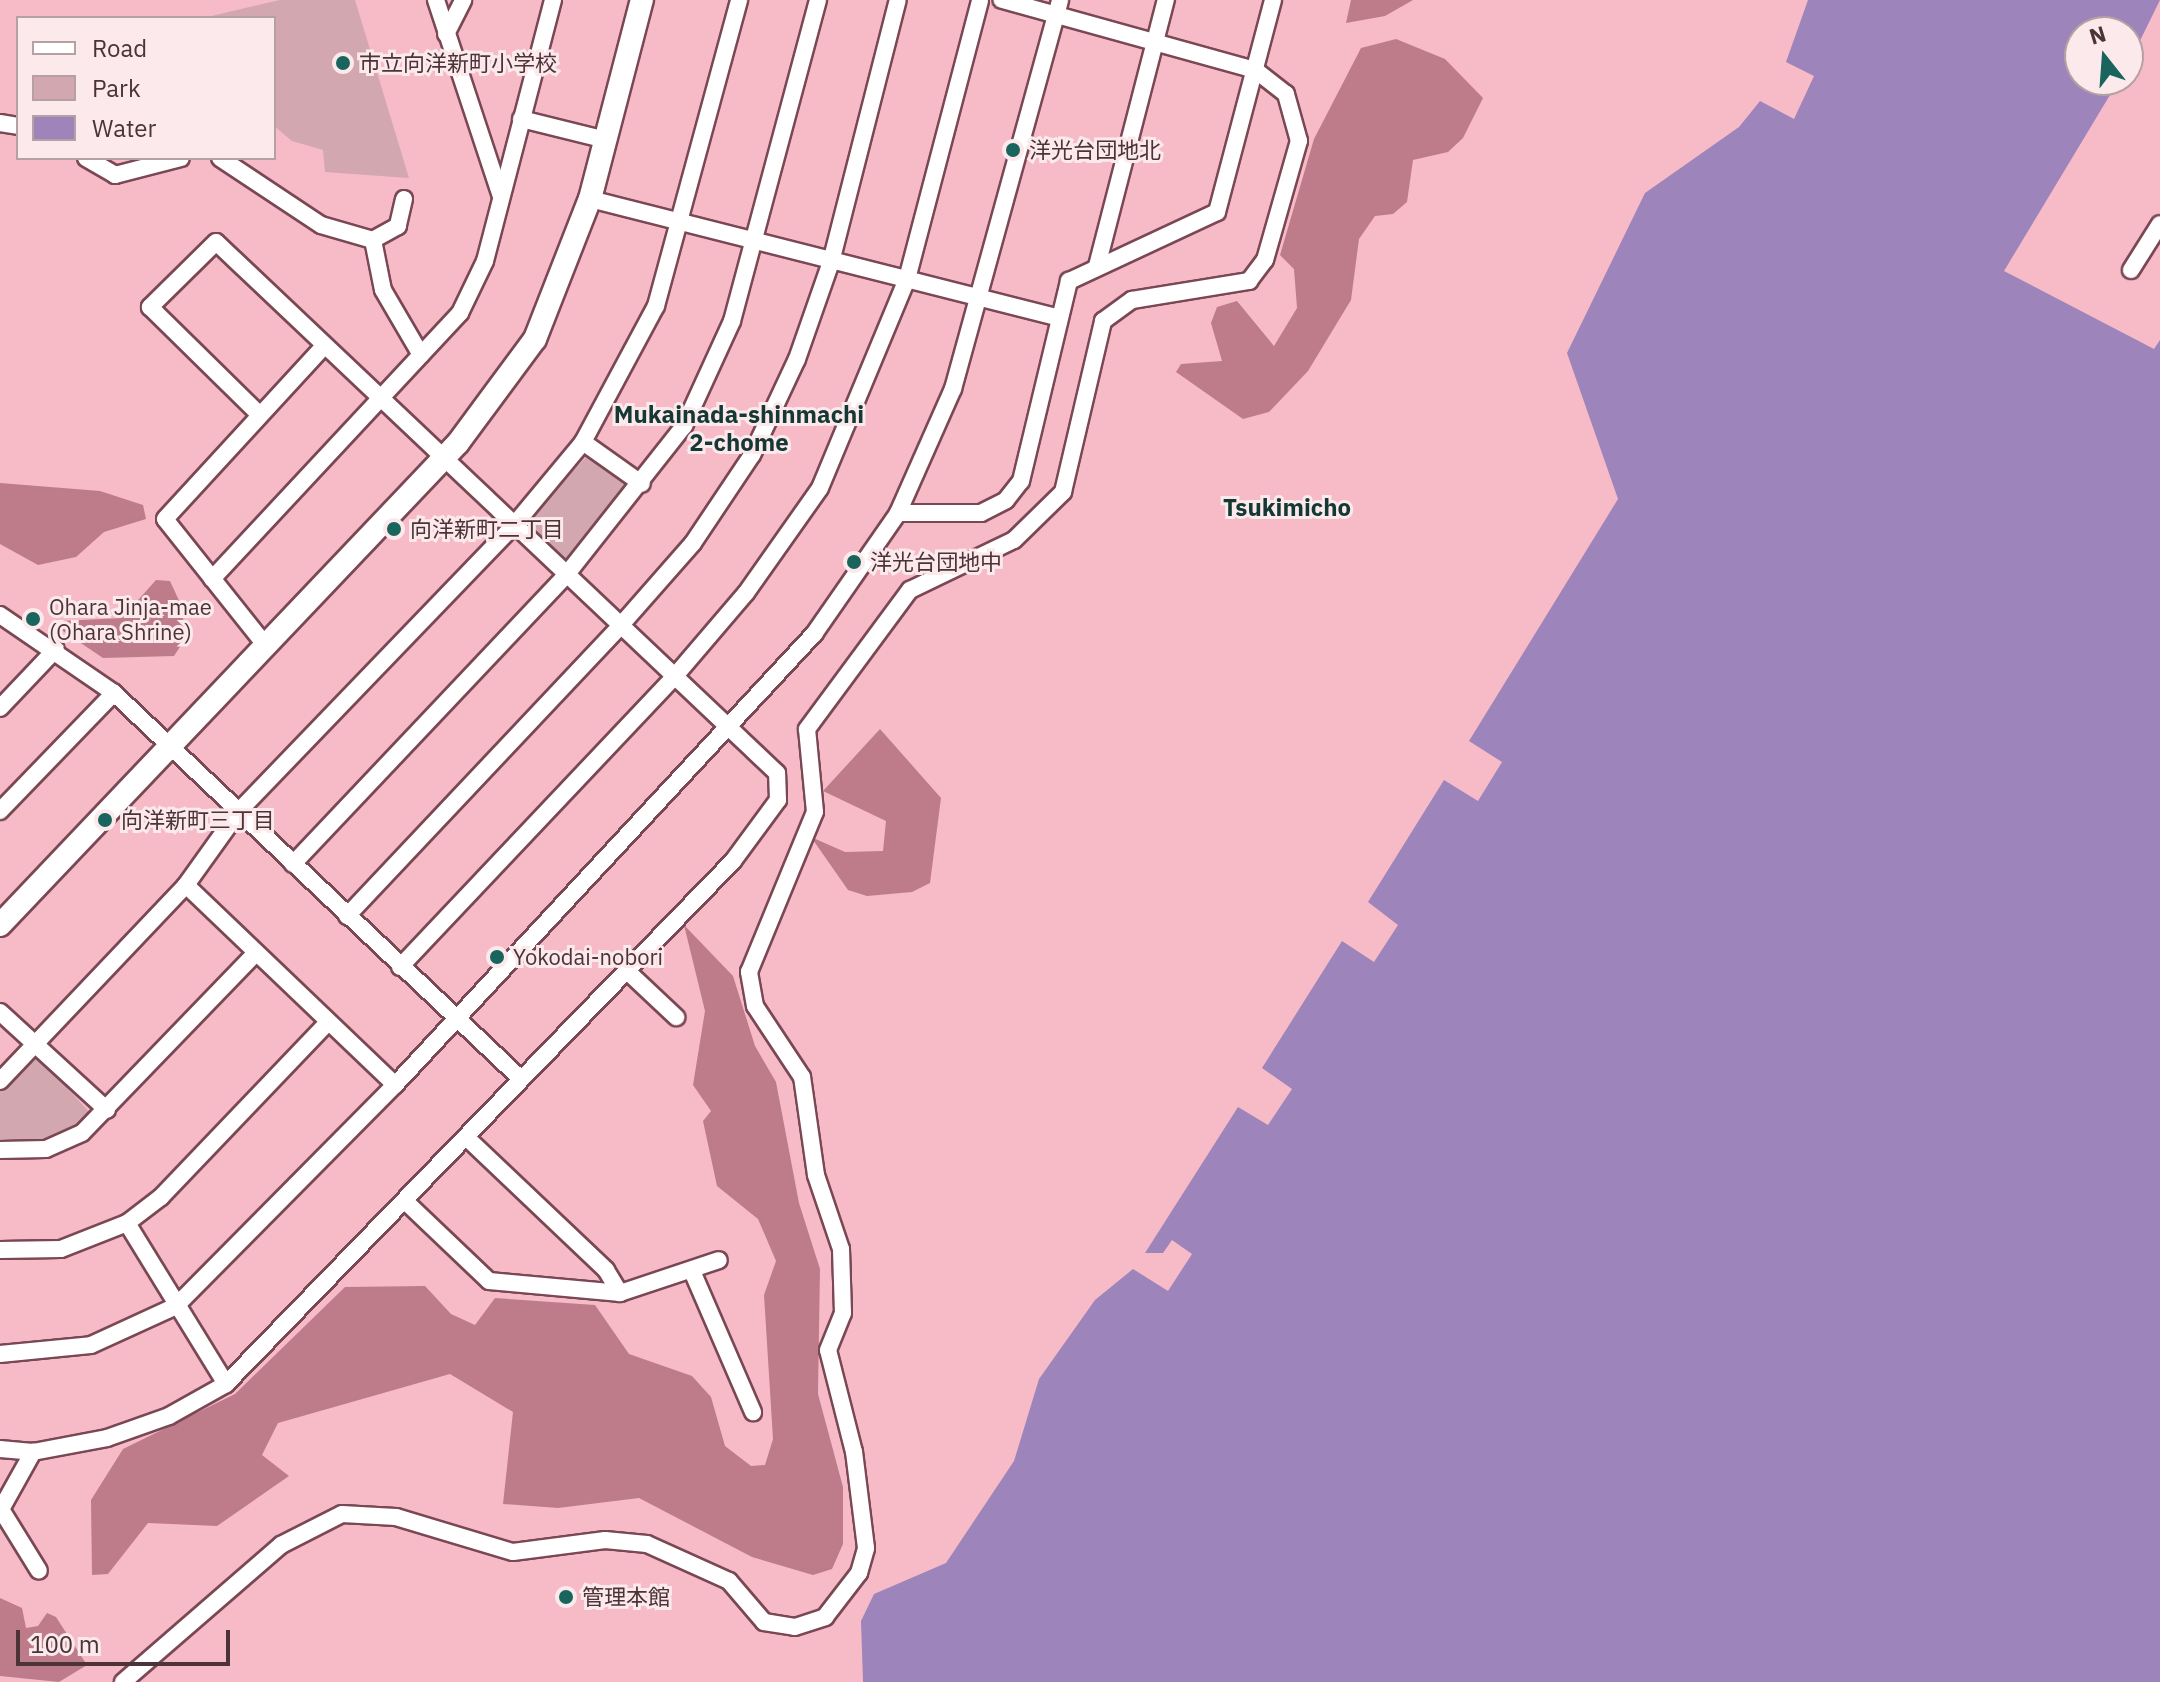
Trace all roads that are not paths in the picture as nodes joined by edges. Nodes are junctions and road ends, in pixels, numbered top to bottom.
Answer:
1 (436, 0) edge
2 (463, 0) edge
3 (553, 0) edge
4 (642, 0) edge
5 (739, 0) edge
6 (818, 0) edge
7 (898, 0) edge
8 (980, 0) edge
9 (1002, 0) edge
10 (1166, 0) edge
11 (1273, 0) edge
12 (1058, 7) edge
13 (446, 34) junction
14 (1156, 40) junction
15 (1255, 70) junction
16 (521, 119) junction
17 (606, 140) junction
18 (89, 160) edge
19 (173, 160) edge
20 (223, 160) edge
21 (501, 197) junction
22 (404, 199) dead end
23 (590, 199) junction
24 (681, 221) junction
25 (2160, 224) edge
26 (373, 240) junction
27 (755, 243) junction
28 (831, 262) junction
29 (1097, 266) junction
30 (2131, 270) dead end
31 (907, 279) junction
32 (979, 300) junction
33 (1059, 318) junction
34 (324, 346) junction
35 (421, 355) junction
36 (379, 398) junction
37 (259, 414) junction
38 (583, 442) junction
39 (442, 459) junction
40 (642, 484) junction
41 (898, 513) junction
42 (515, 524) junction
43 (567, 574) junction
44 (212, 579) junction
45 (0, 615) edge
46 (621, 625) junction
47 (266, 646) junction
48 (56, 649) junction
49 (675, 676) junction
50 (114, 693) junction
51 (0, 708) edge
52 (729, 730) junction
53 (170, 746) junction
54 (0, 811) edge
55 (239, 811) junction
56 (293, 864) junction
57 (186, 885) junction
58 (347, 916) junction
59 (0, 925) edge
60 (256, 953) junction
61 (400, 967) junction
62 (626, 970) junction
63 (0, 1012) edge
64 (676, 1017) dead end
65 (456, 1019) junction
66 (328, 1022) junction
67 (33, 1043) junction
68 (521, 1079) junction
69 (0, 1081) edge
70 (395, 1085) junction
71 (107, 1110) junction
72 (466, 1137) junction
73 (0, 1150) edge
74 (405, 1201) junction
75 (127, 1223) junction
76 (0, 1250) edge
77 (719, 1260) dead end
78 (692, 1271) junction
79 (620, 1293) junction
80 (176, 1306) junction
81 (0, 1354) edge
82 (226, 1384) junction
83 (753, 1412) dead end
84 (0, 1449) edge
85 (33, 1452) junction
86 (1, 1511) edge
87 (39, 1571) dead end
88 (123, 1682) edge

1 - 13 street
2 - 13 street
3 - 16 street
4 - 17 street
5 - 24 street
6 - 27 street
7 - 28 street
8 - 31 street
9 - 12 street
10 - 14 street
11 - 15 street
12 - 14 street
12 - 32 street
13 - 21 street
14 - 15 street
14 - 29 street
15 - 29 street
15 - 88 street
16 - 17 street
16 - 21 street
17 - 23 street
18 - 19 street
20 - 26 street
21 - 35 street
22 - 26 street
23 - 24 street
23 - 39 street
24 - 27 street
24 - 38 street
25 - 30 street
26 - 35 street
27 - 28 street
27 - 40 street
28 - 31 street
28 - 46 street
29 - 33 street
31 - 32 street
31 - 49 street
32 - 33 street
32 - 41 street
33 - 41 street
34 - 36 street
34 - 37 street
34 - 37 street
35 - 36 street
36 - 39 street
36 - 44 street
37 - 44 street
38 - 40 street
38 - 42 street
39 - 42 street
39 - 47 street
40 - 43 street
41 - 52 street
42 - 43 street
42 - 55 street
43 - 46 street
43 - 56 street
44 - 47 street
45 - 48 street
46 - 49 street
46 - 58 street
47 - 53 street
48 - 50 street
48 - 51 street
49 - 52 street
49 - 61 street
50 - 53 street
50 - 54 street
52 - 62 street
52 - 65 street
53 - 55 street
53 - 59 street
55 - 56 street
55 - 57 street
56 - 58 street
57 - 60 street
57 - 67 street
58 - 61 street
60 - 66 street
60 - 71 street
61 - 65 street
62 - 64 street
62 - 68 street
63 - 67 street
65 - 68 street
65 - 70 street
66 - 70 street
66 - 75 street
67 - 69 street
67 - 71 street
68 - 72 street
70 - 80 street
71 - 73 street
72 - 74 street
72 - 79 street
74 - 79 street
74 - 82 street
75 - 76 street
75 - 80 street
77 - 78 street
78 - 79 street
78 - 83 street
80 - 81 street
80 - 82 street
82 - 85 street
84 - 85 street
85 - 86 street
86 - 87 street

